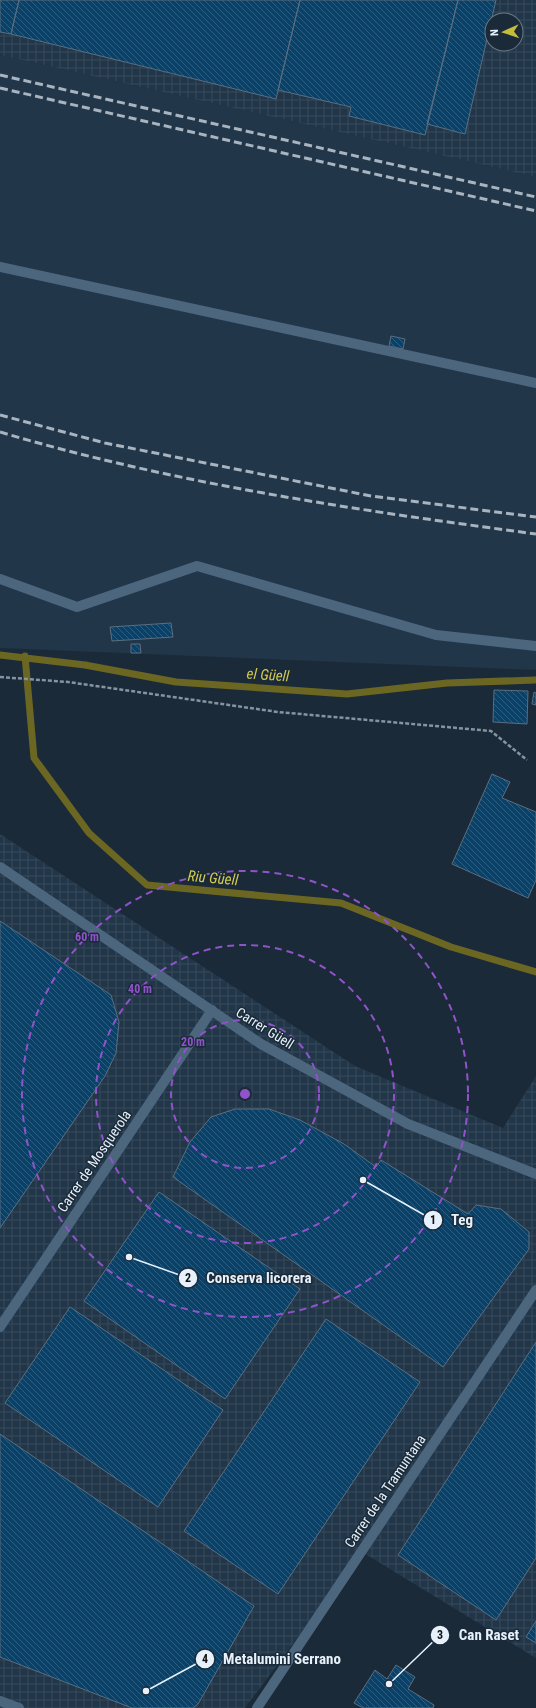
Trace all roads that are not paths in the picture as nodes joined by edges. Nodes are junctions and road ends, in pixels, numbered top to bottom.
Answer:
1 (0, 267) edge
2 (536, 383) edge
3 (0, 579) edge
4 (536, 646) edge
5 (0, 867) edge
6 (212, 1010) junction
7 (536, 1174) edge
8 (536, 1290) edge
9 (0, 1327) edge
10 (0, 1701) edge
11 (20, 1708) edge
12 (257, 1708) edge

1 - 2 street
3 - 4 street
5 - 6 street, Carrer Güell
6 - 7 street, Carrer Güell
6 - 9 street, Carrer de Mosquerola
8 - 12 street, Carrer de la Tramuntana
10 - 11 street

